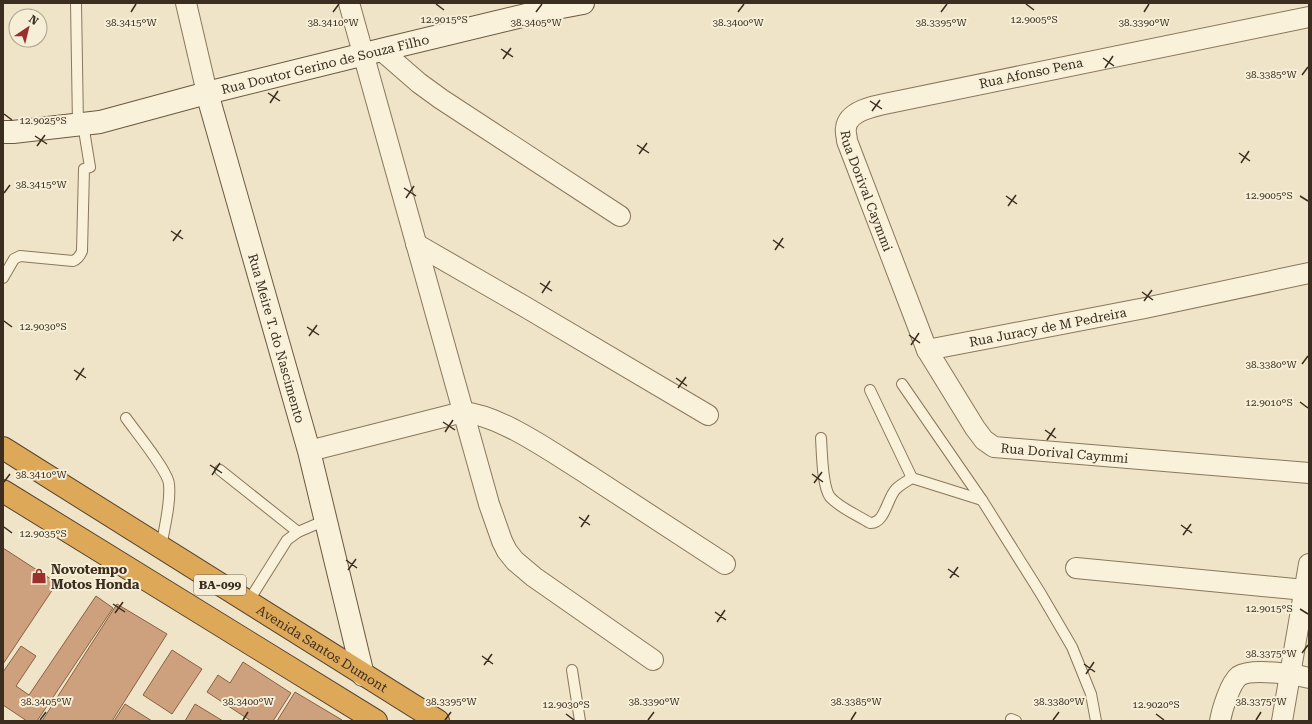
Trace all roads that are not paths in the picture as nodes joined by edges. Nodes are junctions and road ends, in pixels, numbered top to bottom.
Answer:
1 (76, 3) edge
2 (186, 3) edge
3 (349, 3) edge
4 (583, 3) edge
5 (1309, 17) edge
6 (372, 52) junction
7 (207, 93) junction
8 (851, 118) joint
9 (80, 125) junction
10 (3, 132) edge
11 (620, 216) dead end
12 (416, 244) junction
13 (1309, 273) edge
14 (3, 278) edge
15 (927, 350) junction
16 (902, 384) dead end
17 (870, 390) dead end
18 (463, 412) junction
19 (708, 415) dead end
20 (126, 418) dead end
21 (821, 438) dead end
22 (3, 448) edge
23 (309, 451) junction
24 (220, 470) dead end
25 (1309, 472) edge
26 (912, 478) junction
27 (3, 491) edge
28 (982, 500) junction
29 (326, 520) junction
30 (298, 532) junction
31 (161, 548) junction
32 (725, 564) dead end
33 (1309, 564) edge
34 (1076, 568) dead end
35 (1305, 590) junction
36 (248, 602) junction
37 (653, 660) dead end
38 (572, 670) dead end
39 (1290, 673) junction
40 (363, 675) junction
41 (1309, 678) edge
42 (376, 721) edge
43 (438, 721) edge
44 (580, 721) edge
45 (1096, 721) edge
46 (1220, 721) edge
47 (1282, 721) edge

1 - 9 lane
2 - 7 street, Rua Meire T. do Nascimento
3 - 6 street
4 - 6 main road, Rua Doutor Gerino de Souza Filho
5 - 8 street, Rua Afonso Pena
6 - 7 main road, Rua Doutor Gerino de Souza Filho
6 - 11 street
6 - 12 street
7 - 9 main road, Rua Doutor Gerino de Souza Filho
7 - 23 main road, Rua Meire T. do Nascimento
8 - 15 street, Rua Dorival Caymmi
9 - 10 main road, Rua Doutor Gerino de Souza Filho
9 - 14 lane
12 - 18 street
12 - 19 street
13 - 15 street, Rua Juracy de M Pedreira
15 - 25 street, Rua Dorival Caymmi
16 - 28 lane
17 - 26 lane
18 - 23 street
18 - 32 street
18 - 37 street
20 - 31 lane
21 - 26 lane
22 - 31 highway, Avenida Santos Dumont / BA-099
23 - 29 main road, Rua Meire T. do Nascimento
24 - 30 lane
26 - 28 lane
27 - 42 highway, BA-099
28 - 45 lane
29 - 30 lane
29 - 40 main road, Rua Meire T. do Nascimento
30 - 36 lane
31 - 36 highway, Avenida Santos Dumont / BA-099
33 - 35 street
34 - 35 street
35 - 39 street
36 - 40 highway, Avenida Santos Dumont / BA-099
38 - 44 lane
39 - 41 street
39 - 46 street
39 - 47 street
40 - 43 highway, Avenida Santos Dumont / BA-099

